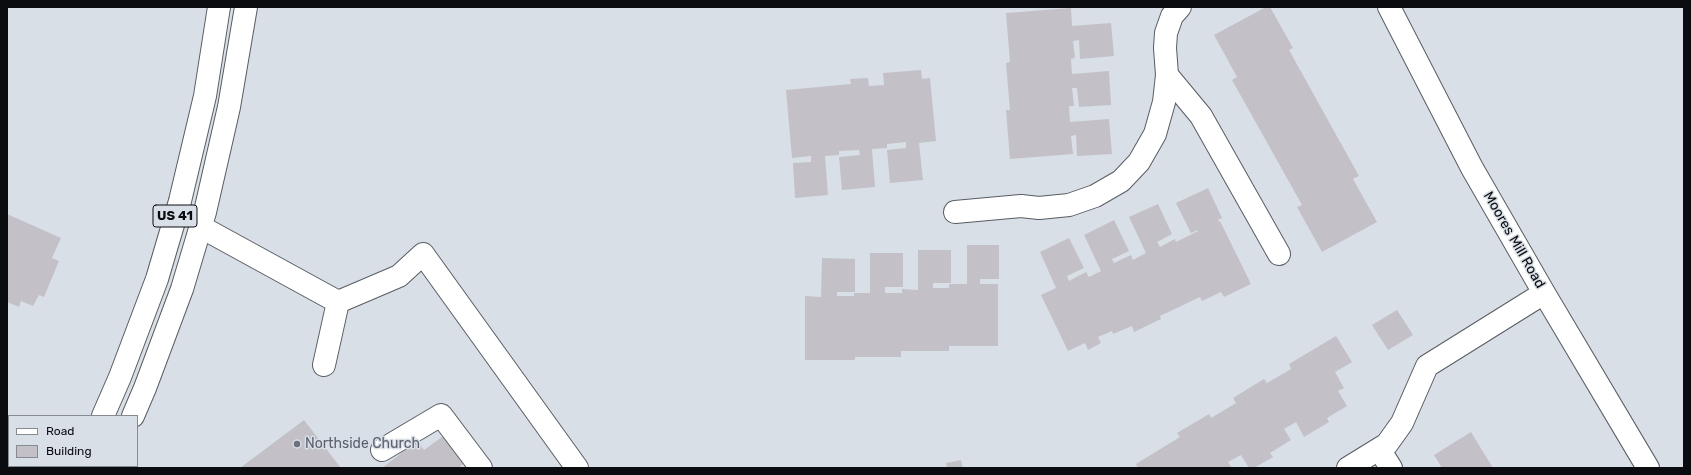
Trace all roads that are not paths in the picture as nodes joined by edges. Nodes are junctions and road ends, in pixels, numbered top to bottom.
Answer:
1 (219, 7) edge
2 (246, 7) edge
3 (1180, 7) edge
4 (1389, 7) edge
5 (1167, 75) junction
6 (955, 212) dead end
7 (201, 227) junction
8 (1279, 254) dead end
9 (1544, 293) junction
10 (338, 302) junction
11 (324, 365) dead end
12 (103, 415) edge
13 (133, 415) edge
14 (1379, 449) junction
15 (382, 450) dead end
16 (481, 468) edge
17 (577, 468) edge
18 (1348, 468) edge
19 (1391, 468) edge
20 (1648, 468) edge

1 - 12 street, US 41
2 - 7 street, US 41
3 - 5 street
4 - 9 street, Moores Mill Road
5 - 6 street
5 - 8 street
7 - 10 street
7 - 13 street, US 41
9 - 14 street
9 - 20 street, Moores Mill Road
10 - 11 street
10 - 17 street
14 - 18 street
14 - 19 street
15 - 16 street

